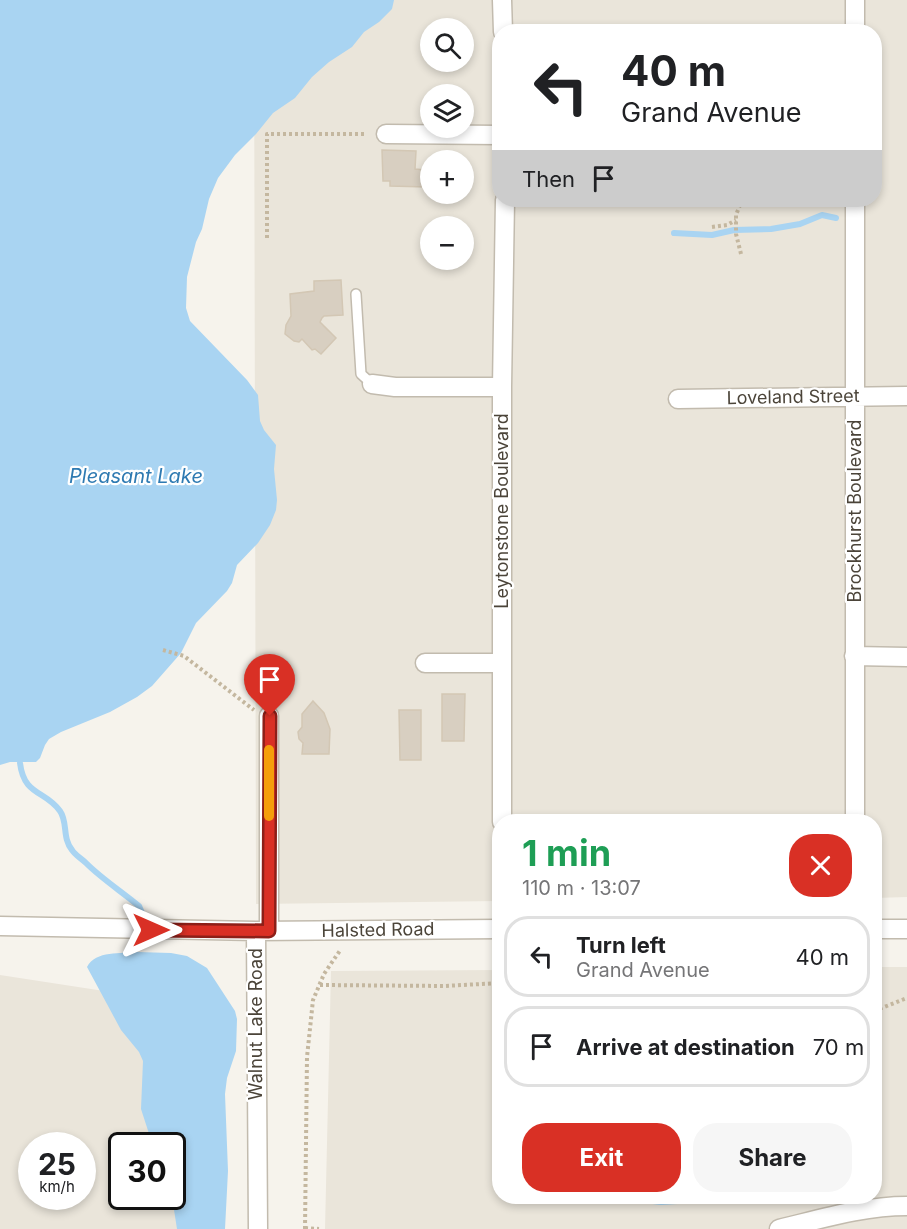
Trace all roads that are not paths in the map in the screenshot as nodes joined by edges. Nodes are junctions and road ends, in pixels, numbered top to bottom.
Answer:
1 (502, 0) edge
2 (855, 0) edge
3 (503, 24) edge
4 (855, 24) edge
5 (386, 134) road end
6 (492, 135) edge
7 (505, 207) edge
8 (855, 207) edge
9 (356, 294) dead end
10 (372, 384) joint
11 (502, 387) junction
12 (855, 395) junction
13 (907, 396) edge
14 (678, 399) dead end
15 (854, 656) junction
16 (907, 657) edge
17 (425, 663) dead end
18 (502, 663) junction
19 (264, 714) road end
20 (502, 814) edge
21 (855, 814) edge
22 (0, 926) edge
23 (492, 929) edge
24 (882, 929) edge
25 (907, 929) edge
26 (262, 931) junction
27 (907, 1206) edge
28 (258, 1229) edge
29 (779, 1229) edge

1 - 3 street
2 - 4 street
5 - 6 street
7 - 11 street, Leytonstone Boulevard
8 - 12 street, Brockhurst Boulevard
9 - 10 lane
10 - 11 street
11 - 18 street, Leytonstone Boulevard
12 - 13 street, Loveland Street
12 - 14 street, Loveland Street
12 - 15 street, Brockhurst Boulevard
15 - 16 street
15 - 21 street, Brockhurst Boulevard
17 - 18 street
18 - 20 street, Leytonstone Boulevard
19 - 26 street
22 - 26 street, Walnut Lake Road
23 - 26 street, Halsted Road
24 - 25 street
26 - 28 street, Walnut Lake Road
27 - 29 street

